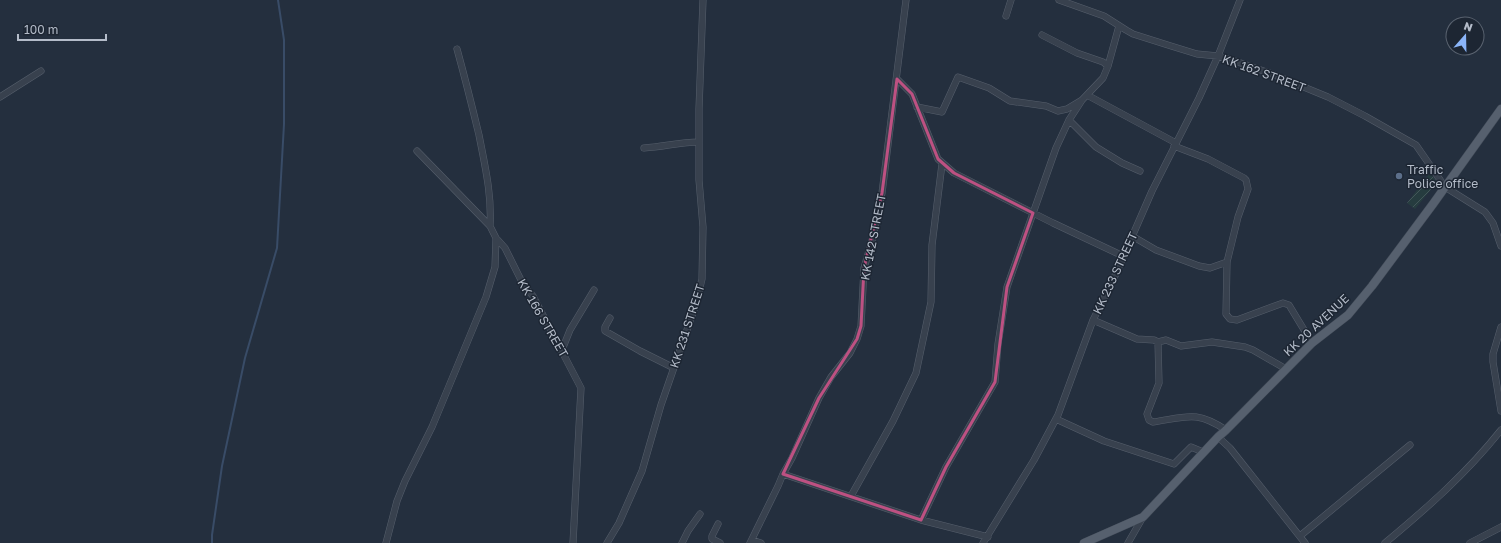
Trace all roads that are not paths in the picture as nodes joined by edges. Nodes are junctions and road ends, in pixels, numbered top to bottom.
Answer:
1 (703, 0) edge
2 (906, 0) edge
3 (1011, 0) edge
4 (1059, 0) edge
5 (1240, 0) edge
6 (1006, 16) dead end
7 (1119, 26) junction
8 (1042, 35) dead end
9 (457, 49) dead end
10 (1218, 56) junction
11 (1108, 66) junction
12 (41, 71) dead end
13 (897, 79) junction
14 (0, 97) edge
15 (1085, 98) junction
16 (917, 107) junction
17 (1501, 109) edge
18 (1068, 120) junction
19 (699, 142) junction
20 (1175, 144) junction
21 (644, 148) dead end
22 (417, 151) dead end
23 (942, 164) junction
24 (1140, 171) dead end
25 (1445, 187) junction
26 (1033, 213) junction
27 (490, 226) junction
28 (1132, 236) junction
29 (496, 238) junction
30 (1501, 246) edge
31 (1124, 256) junction
32 (1227, 262) junction
33 (594, 290) dead end
34 (610, 318) dead end
35 (1093, 320) junction
36 (1501, 327) edge
37 (1158, 342) junction
38 (1312, 343) junction
39 (562, 350) junction
40 (674, 368) junction
41 (1286, 369) junction
42 (1501, 411) edge
43 (1056, 418) junction
44 (1226, 430) junction
45 (1501, 430) edge
46 (1218, 436) junction
47 (1410, 445) dead end
48 (1203, 452) junction
49 (782, 474) junction
50 (851, 496) junction
51 (700, 514) dead end
52 (1143, 518) junction
53 (921, 520) junction
54 (718, 524) dead end
55 (1501, 527) edge
56 (988, 536) junction
57 (1300, 536) junction
58 (711, 541) edge
59 (751, 541) edge
60 (386, 543) edge
61 (573, 543) edge
62 (608, 543) edge
63 (682, 543) edge
64 (720, 543) edge
65 (761, 543) edge
66 (983, 543) edge
67 (1084, 543) edge
68 (1128, 543) edge
69 (1305, 543) edge
70 (1385, 543) edge
71 (1470, 543) edge

1 - 19 street, KK 231 STREET
2 - 13 street, KK 142 STREET
3 - 6 street
4 - 7 street, KK 162 STREET
5 - 10 street, KK 233 STREET
7 - 10 street, KK 162 STREET
7 - 11 street
8 - 11 street
9 - 27 street
10 - 20 street, KK 233 STREET
10 - 25 street, KK 162 STREET
11 - 15 street
12 - 14 street
13 - 16 street
13 - 49 street, KK 142 STREET
15 - 16 street
15 - 18 street
15 - 20 street
16 - 23 street
17 - 25 main road, KK 20 AVENUE
18 - 24 street
18 - 26 street
19 - 21 street
19 - 40 street, KK 231 STREET
20 - 28 street, KK 233 STREET
20 - 32 street
22 - 27 street, KK 166 STREET
23 - 26 street
23 - 50 street
25 - 30 street
25 - 38 main road, KK 20 AVENUE
26 - 31 street
26 - 53 street
27 - 29 street, KK 166 STREET
28 - 31 street, KK 233 STREET
28 - 32 street
29 - 39 street, KK 166 STREET
29 - 60 street
31 - 35 street, KK 233 STREET
32 - 38 street
33 - 39 street
34 - 40 street
35 - 37 street
35 - 43 street, KK 233 STREET
36 - 42 street
37 - 41 street
37 - 44 street
38 - 41 main road, KK 20 AVENUE
39 - 61 street, KK 166 STREET
40 - 62 street, KK 231 STREET
41 - 44 main road, KK 20 AVENUE
43 - 48 street
43 - 56 street, KK 233 STREET
44 - 46 main road, KK 20 AVENUE
45 - 70 street
46 - 48 main road, KK 20 AVENUE
46 - 57 street
47 - 57 street
48 - 52 main road, KK 20 AVENUE
49 - 50 street
49 - 59 street, KK 142 STREET
50 - 53 street
51 - 63 street
52 - 67 main road
52 - 68 street, KK 20 AVENUE
53 - 56 street
54 - 58 street
55 - 71 street
56 - 66 street, KK 233 STREET
57 - 69 street
58 - 64 street
59 - 65 street

